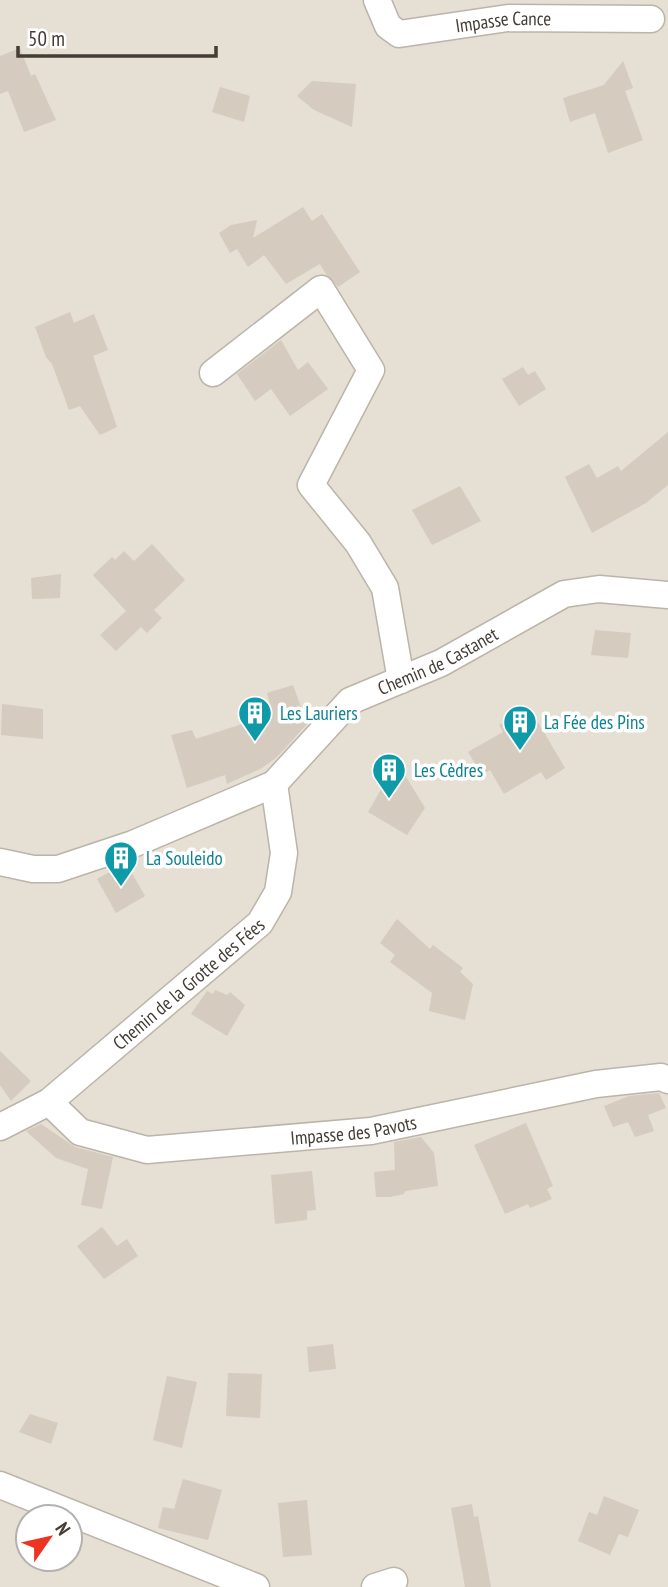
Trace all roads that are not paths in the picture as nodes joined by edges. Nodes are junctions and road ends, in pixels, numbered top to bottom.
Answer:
1 (377, 0) edge
2 (651, 19) dead end
3 (213, 373) dead end
4 (668, 595) edge
5 (401, 680) junction
6 (274, 784) junction
7 (0, 862) edge
8 (668, 1080) edge
9 (49, 1101) junction
10 (0, 1127) edge
11 (0, 1485) edge
12 (256, 1587) edge

1 - 2 street, Impasse Cance
3 - 5 street
4 - 5 street, Chemin de Castanet
5 - 6 street, Chemin de Castanet
6 - 7 street, Chemin de Castanet
6 - 9 street, Chemin de la Grotte des Fées
8 - 9 street, Impasse des Pavots
9 - 10 street, Chemin de la Grotte des Fées
11 - 12 street

